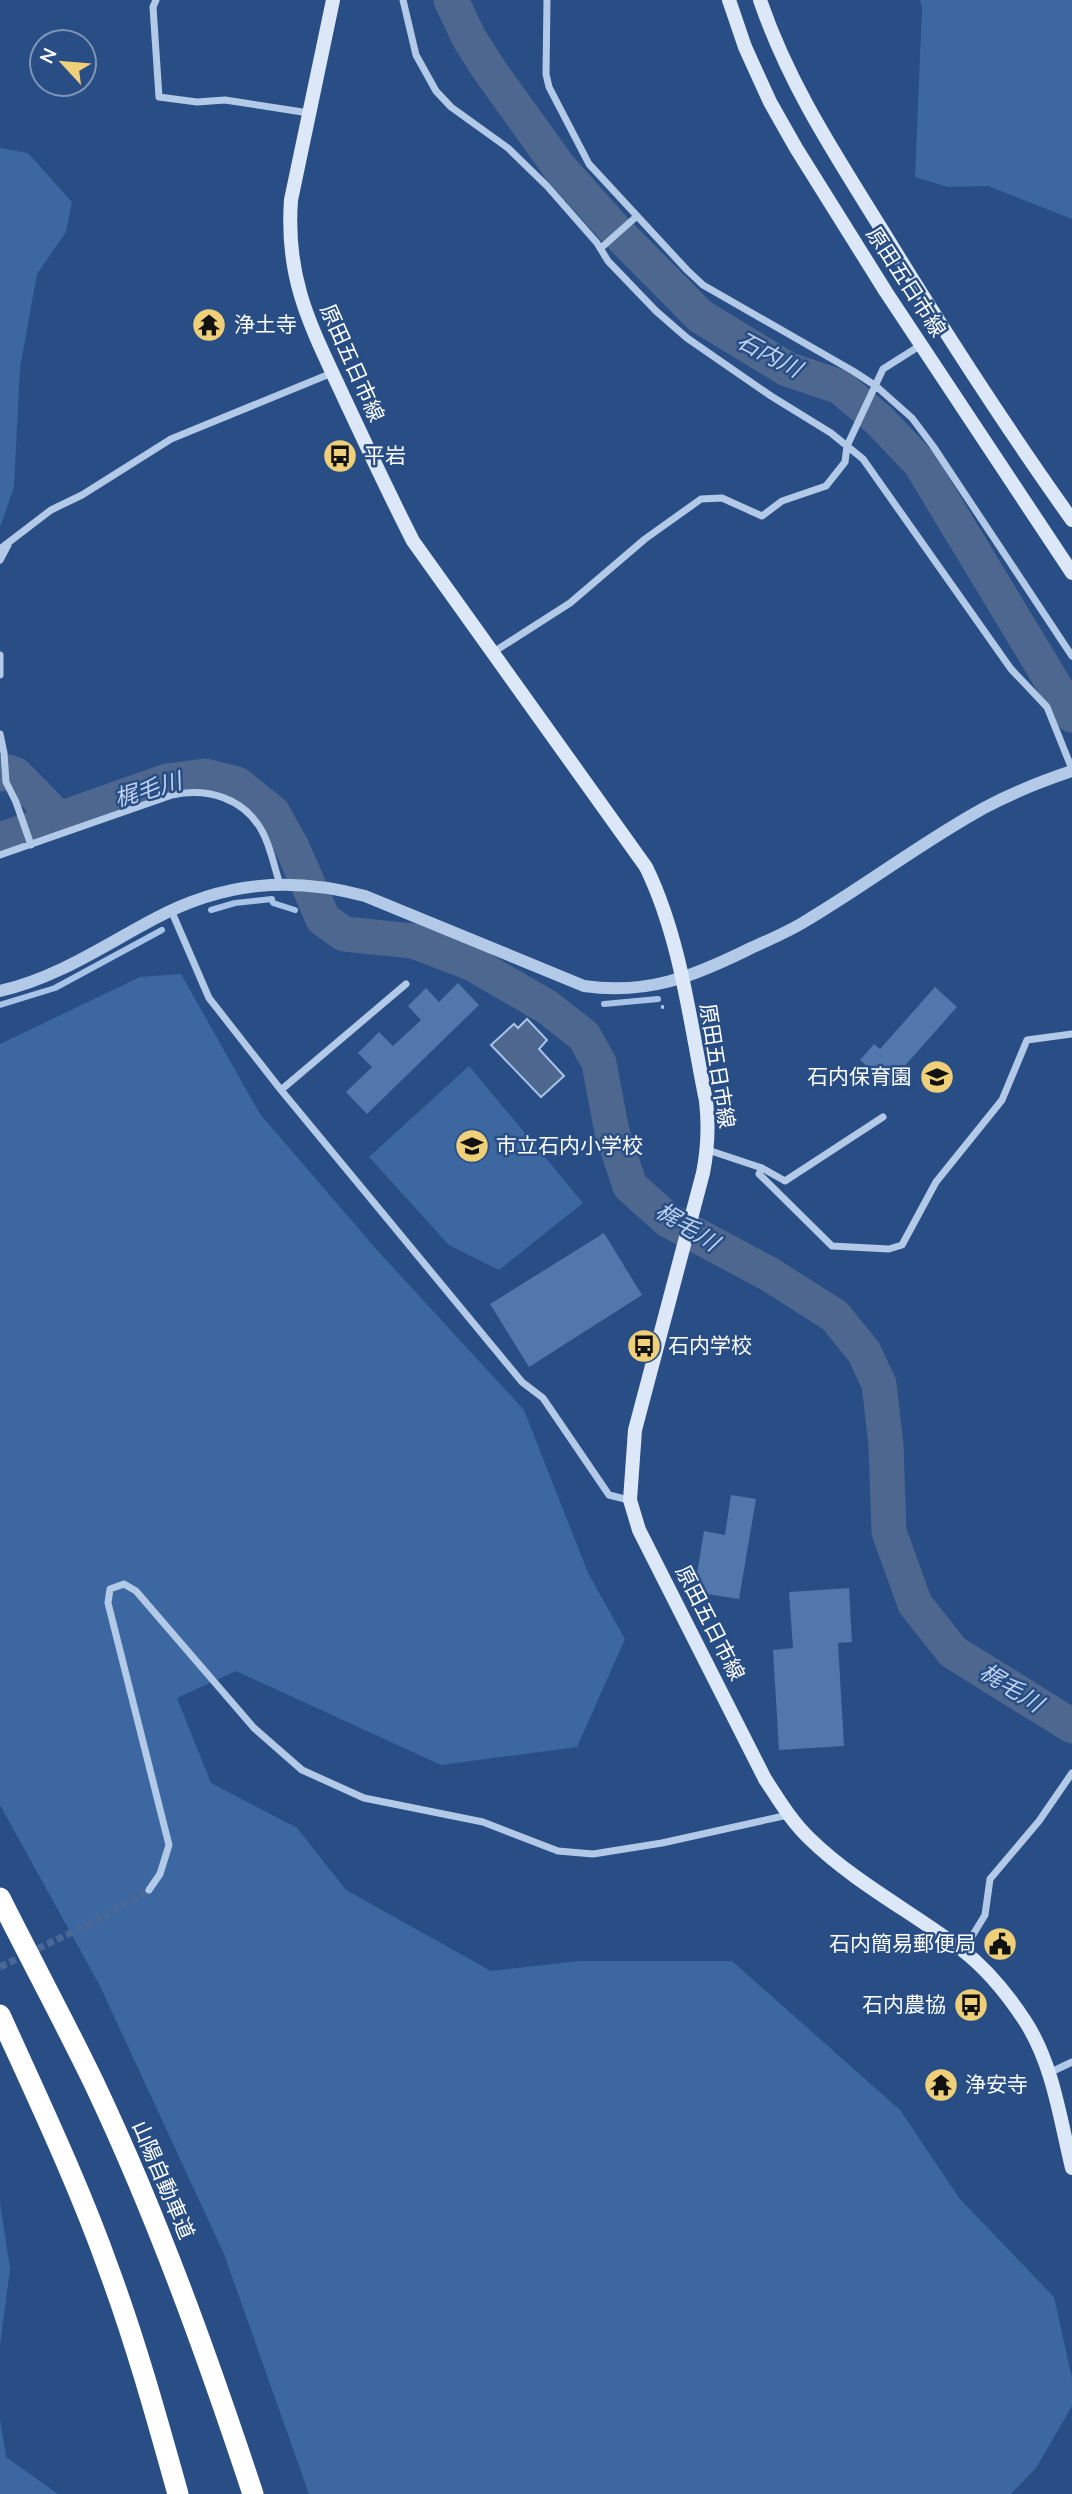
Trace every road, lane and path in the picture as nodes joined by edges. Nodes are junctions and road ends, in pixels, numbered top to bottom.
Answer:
1 (156, 0) edge
2 (333, 0) edge
3 (403, 0) edge
4 (547, 0) edge
5 (729, 0) edge
6 (760, 0) edge
7 (309, 113) junction
8 (636, 217) junction
9 (602, 247) junction
10 (921, 345) junction
11 (333, 373) junction
12 (874, 389) junction
13 (849, 443) junction
14 (1072, 520) edge
15 (8, 545) junction
16 (0, 549) edge
17 (0, 559) edge
18 (1072, 573) edge
19 (491, 653) junction
20 (0, 655) edge
21 (1072, 656) edge
22 (0, 675) edge
23 (0, 734) edge
24 (1072, 770) edge
25 (4, 783) edge
26 (29, 841) junction
27 (0, 855) edge
28 (283, 884) junction
29 (171, 910) junction
30 (681, 980) junction
31 (406, 984) dead end
32 (0, 991) edge
33 (1072, 1034) edge
34 (281, 1090) junction
35 (883, 1116) dead end
36 (708, 1150) junction
37 (762, 1168) junction
38 (630, 1500) junction
39 (1072, 1773) edge
40 (788, 1815) junction
41 (149, 1890) tunnel mouth
42 (0, 1898) edge
43 (963, 1951) junction
44 (0, 2015) edge
45 (1072, 2062) edge
46 (1049, 2073) junction
47 (1072, 2168) edge
48 (178, 2494) edge
49 (253, 2494) edge

1 - 7 street
2 - 7 main road, 原田五日市線
3 - 9 street
4 - 8 street
5 - 10 main road, 原田五日市線
6 - 14 main road, 原田五日市線
7 - 11 main road, 原田五日市線
8 - 9 street
8 - 12 street
9 - 13 street
10 - 12 street
10 - 18 main road, 原田五日市線
11 - 15 street
11 - 19 main road, 原田五日市線
12 - 13 street
12 - 21 street
13 - 19 street
13 - 24 street
15 - 16 street
15 - 17 street
19 - 30 main road, 原田五日市線
20 - 22 street
23 - 25 street
24 - 30 street
25 - 26 street
26 - 27 street
26 - 28 street
28 - 29 street
28 - 30 street
29 - 32 street
29 - 34 street
30 - 36 main road, 原田五日市線
31 - 34 street
33 - 37 street
34 - 38 street
35 - 37 street
36 - 37 street
36 - 38 main road, 原田五日市線
38 - 40 main road, 原田五日市線
39 - 43 street
40 - 41 street
40 - 43 main road, 原田五日市線
42 - 49 highway, 山陽自動車道
43 - 46 main road, 原田五日市線
44 - 48 highway
45 - 46 street
46 - 47 main road, 原田五日市線

